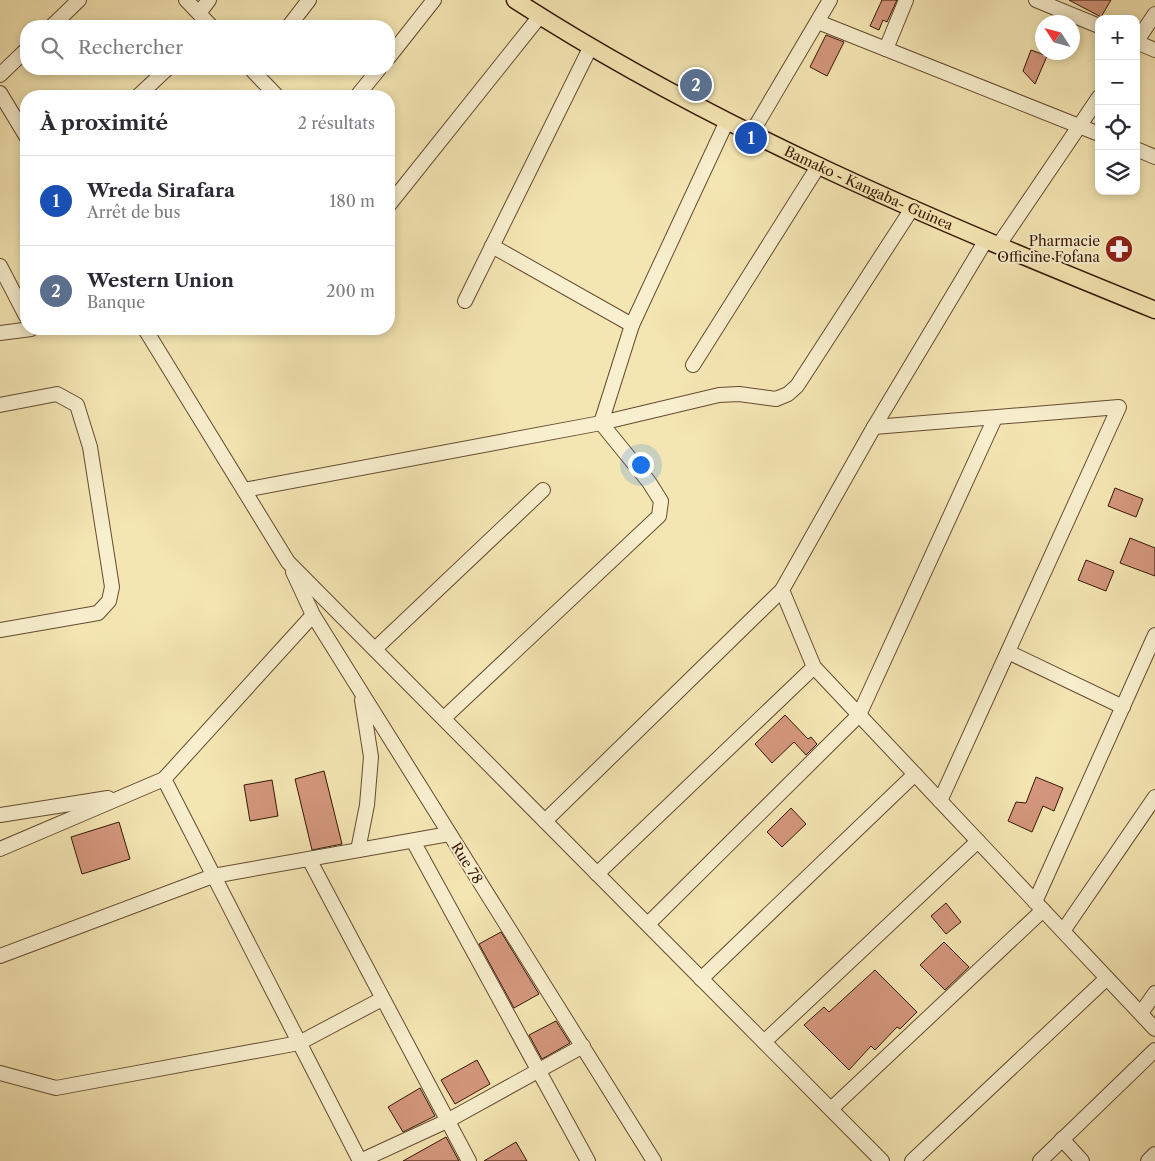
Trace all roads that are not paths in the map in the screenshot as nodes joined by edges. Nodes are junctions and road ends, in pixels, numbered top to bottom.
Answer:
1 (79, 0) edge
2 (186, 0) edge
3 (209, 0) edge
4 (310, 0) edge
5 (434, 0) edge
6 (515, 0) edge
7 (830, 0) edge
8 (906, 0) edge
9 (1044, 1) edge
10 (199, 13) junction
11 (1155, 14) edge
12 (540, 16) junction
13 (58, 20) edge
14 (205, 20) edge
15 (294, 20) edge
16 (818, 22) junction
17 (1095, 24) edge
18 (1140, 36) edge
19 (1140, 44) edge
20 (590, 48) junction
21 (395, 49) edge
22 (886, 49) junction
23 (1155, 50) edge
24 (20, 56) edge
25 (0, 75) edge
26 (161, 75) edge
27 (258, 75) edge
28 (374, 75) edge
29 (144, 90) edge
30 (271, 90) edge
31 (362, 90) edge
32 (0, 94) edge
33 (1095, 103) edge
34 (727, 121) junction
35 (20, 126) edge
36 (1078, 126) junction
37 (1095, 132) edge
38 (751, 134) junction
39 (1140, 151) edge
40 (1155, 157) edge
41 (819, 165) junction
42 (395, 197) edge
43 (913, 207) junction
44 (992, 243) junction
45 (492, 246) junction
46 (0, 266) edge
47 (464, 300) dead end
48 (20, 304) edge
49 (1155, 310) edge
50 (632, 325) junction
51 (20, 331) edge
52 (0, 334) edge
53 (149, 335) edge
54 (693, 365) dead end
55 (0, 405) edge
56 (995, 418) junction
57 (601, 423) junction
58 (874, 427) junction
59 (244, 490) junction
60 (543, 490) dead end
61 (288, 562) junction
62 (782, 590) junction
63 (313, 615) junction
64 (0, 630) edge
65 (1155, 635) edge
66 (375, 649) junction
67 (1008, 652) junction
68 (1143, 662) junction
69 (814, 667) junction
70 (1155, 670) edge
71 (361, 693) junction
72 (1123, 706) junction
73 (859, 715) junction
74 (444, 718) junction
75 (915, 774) junction
76 (164, 779) junction
77 (129, 795) junction
78 (1155, 797) edge
79 (940, 801) junction
80 (0, 815) edge
81 (545, 821) junction
82 (449, 834) junction
83 (413, 841) junction
84 (978, 841) junction
85 (0, 849) edge
86 (358, 850) junction
87 (309, 859) junction
88 (597, 874) junction
89 (213, 876) junction
90 (1039, 906) junction
91 (648, 924) junction
92 (1063, 931) junction
93 (0, 956) edge
94 (702, 978) junction
95 (1107, 978) junction
96 (1155, 993) edge
97 (382, 999) junction
98 (1141, 1014) junction
99 (1155, 1028) edge
100 (764, 1042) junction
101 (299, 1043) junction
102 (583, 1046) junction
103 (1155, 1050) edge
104 (540, 1070) junction
105 (0, 1073) edge
106 (831, 1109) junction
107 (447, 1121) junction
108 (1062, 1139) junction
109 (1155, 1154) edge
110 (360, 1161) edge
111 (468, 1161) edge
112 (588, 1161) edge
113 (654, 1161) edge
114 (882, 1161) edge
115 (912, 1161) edge
116 (1040, 1161) edge
117 (1082, 1161) edge
118 (1148, 1161) edge

1 - 13 street
2 - 10 street
3 - 10 street
4 - 15 street
5 - 21 street
6 - 12 main road, Bamako - Kangaba- Guinea
7 - 16 street
8 - 22 street
9 - 17 street
10 - 14 street
11 - 18 street
12 - 20 main road, Bamako - Kangaba- Guinea
12 - 42 street
16 - 22 street
16 - 38 street
19 - 23 street
20 - 34 main road, Bamako - Kangaba- Guinea
20 - 45 street
22 - 36 street
24 - 25 street
26 - 29 street
27 - 30 street
28 - 31 street
32 - 35 street
33 - 36 street
34 - 38 main road, Bamako - Kangaba- Guinea
34 - 50 street
36 - 37 street
36 - 44 street
38 - 41 main road, Bamako - Kangaba- Guinea
39 - 40 street
41 - 43 main road, Bamako - Kangaba- Guinea
41 - 54 street
43 - 44 main road, Bamako - Kangaba- Guinea
43 - 57 street
44 - 49 main road, Bamako - Kangaba- Guinea
44 - 58 street
45 - 47 street
45 - 50 street
46 - 48 street
50 - 57 street
51 - 52 street
53 - 59 street
55 - 64 street
56 - 58 street
56 - 67 street
56 - 73 street
57 - 59 street
57 - 74 street
58 - 62 street
59 - 61 street
60 - 66 street
61 - 63 street, Rue 78
61 - 66 street
62 - 69 street
62 - 81 street
63 - 71 street, Rue 78
63 - 76 street
65 - 68 street
66 - 74 street
67 - 72 street
67 - 79 street
68 - 70 street
68 - 72 street
69 - 73 street
69 - 88 street
71 - 82 street, Rue 78
71 - 86 street
72 - 90 street
73 - 75 street
73 - 91 street
74 - 81 street
75 - 79 street
75 - 94 street
76 - 77 street
76 - 89 street
77 - 80 street
77 - 85 street
78 - 92 street
79 - 84 street
81 - 88 street
82 - 83 street
82 - 102 street, Rue 78
83 - 86 street
83 - 104 street
84 - 90 street
84 - 100 street
86 - 87 street
87 - 89 street
87 - 97 street
88 - 91 street
89 - 93 street
89 - 101 street
90 - 92 street
90 - 106 street
91 - 94 street
92 - 95 street
94 - 100 street
95 - 98 street
95 - 115 street
96 - 98 street
97 - 101 street
97 - 107 street
98 - 99 street
100 - 106 street
101 - 105 street
101 - 110 street
102 - 104 street
102 - 113 street, Rue 78
103 - 108 street
104 - 107 street
104 - 112 street
106 - 114 street
107 - 110 street
107 - 111 street
108 - 116 street
108 - 117 street
109 - 118 street

